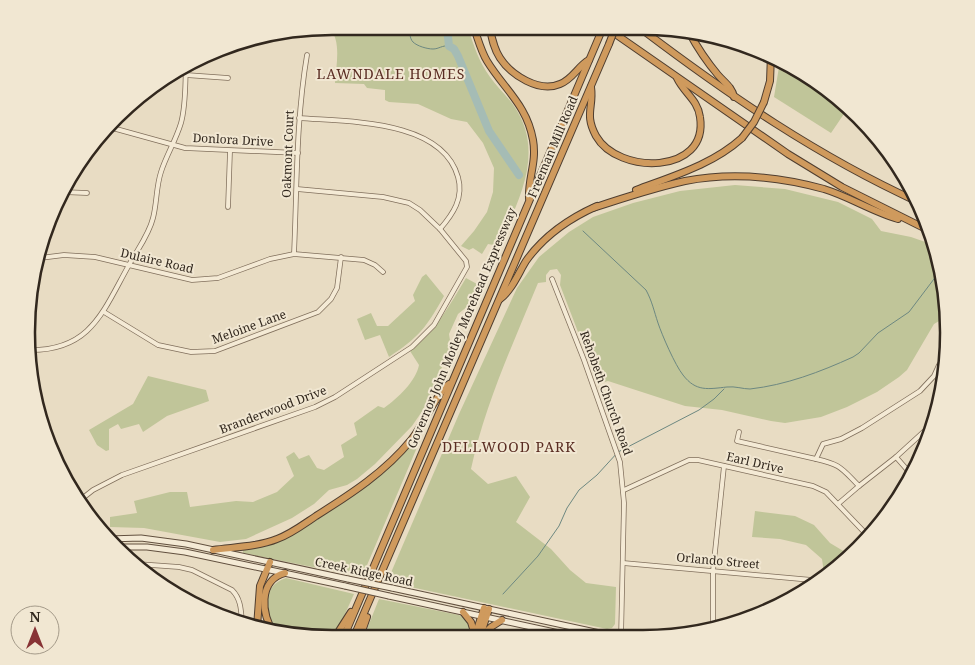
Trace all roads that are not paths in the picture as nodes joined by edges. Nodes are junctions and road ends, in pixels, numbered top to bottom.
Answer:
1 (477, 35) edge
2 (491, 35) edge
3 (600, 35) edge
4 (612, 35) edge
5 (619, 35) edge
6 (650, 35) edge
7 (694, 40) edge
8 (307, 55) dead end
9 (589, 60) junction
10 (770, 64) edge
11 (186, 75) joint
12 (677, 77) junction
13 (228, 78) dead end
14 (591, 86) junction
15 (734, 97) junction
16 (299, 118) junction
17 (116, 129) edge
18 (173, 143) junction
19 (230, 151) junction
20 (298, 153) junction
21 (297, 189) junction
22 (71, 192) edge
23 (87, 193) dead end
24 (907, 197) edge
25 (530, 199) junction
26 (228, 207) dead end
27 (593, 208) junction
28 (913, 223) junction
29 (920, 226) edge
30 (440, 229) junction
31 (294, 254) junction
32 (45, 257) edge
33 (341, 257) junction
34 (129, 265) junction
35 (383, 272) dead end
36 (552, 279) dead end
37 (500, 300) junction
38 (104, 312) junction
39 (36, 350) edge
40 (937, 369) edge
41 (450, 384) junction
42 (739, 432) dead end
43 (922, 433) edge
44 (896, 457) junction
45 (816, 459) junction
46 (724, 466) junction
47 (906, 469) edge
48 (859, 486) junction
49 (624, 490) junction
50 (84, 497) edge
51 (838, 504) junction
52 (864, 531) edge
53 (118, 539) edge
54 (126, 547) edge
55 (213, 550) junction
56 (270, 562) junction
57 (623, 562) junction
58 (146, 565) edge
59 (266, 570) junction
60 (712, 570) junction
61 (285, 573) junction
62 (809, 580) edge
63 (356, 605) junction
64 (368, 607) junction
65 (486, 609) junction
66 (463, 612) junction
67 (241, 615) edge
68 (484, 616) junction
69 (257, 620) edge
70 (502, 620) junction
71 (713, 621) edge
72 (269, 623) edge
73 (340, 630) edge
74 (347, 630) edge
75 (357, 630) edge
76 (362, 630) edge
77 (474, 630) edge
78 (478, 630) edge
79 (482, 630) edge
80 (488, 630) edge
81 (546, 630) edge
82 (585, 630) edge
83 (621, 630) edge

1 - 25 highway
2 - 9 highway
3 - 9 highway, Governor John Motley Morehead Expressway
4 - 14 highway, Freeman Mill Road, bridge
5 - 12 highway
6 - 15 highway
7 - 15 highway
8 - 16 street, Oakmont Court
9 - 25 highway, Governor John Motley Morehead Expressway
10 - 27 highway, bridge
11 - 13 street
11 - 18 street
12 - 14 highway
12 - 28 highway
14 - 37 highway, Freeman Mill Road
15 - 24 highway
16 - 20 street, Oakmont Court
16 - 30 street
17 - 18 street, Donlora Drive
18 - 19 street, Donlora Drive
18 - 34 street
19 - 20 street, Donlora Drive
19 - 26 street
20 - 21 street, Oakmont Court
21 - 30 street, Branderwood Drive
21 - 31 street, Oakmont Court
22 - 23 street
25 - 41 highway, Governor John Motley Morehead Expressway
27 - 28 highway
27 - 37 highway
28 - 29 highway
30 - 50 street, Branderwood Drive
31 - 33 street, Dulaire Road
31 - 34 street, Dulaire Road
32 - 34 street, Dulaire Road
33 - 35 street, Dulaire Road
33 - 38 street, Meloine Lane
34 - 38 street
36 - 49 street, Rehobeth Church Road
37 - 64 highway, Governor John Motley Morehead Expressway
38 - 39 street
40 - 45 street
41 - 55 highway
41 - 63 highway, Governor John Motley Morehead Expressway
42 - 45 street
43 - 44 street
44 - 47 street
44 - 48 street
45 - 48 street
46 - 49 street, Earl Drive
46 - 51 street, Earl Drive
46 - 60 street
48 - 51 street
49 - 57 street, Rehobeth Church Road
51 - 52 street, Earl Drive
53 - 55 main road, Creek Ridge Road
54 - 59 main road, Creek Ridge Road
55 - 56 main road, Creek Ridge Road
56 - 59 highway
56 - 65 main road, Creek Ridge Road, bridge
57 - 60 street, Orlando Street
57 - 83 street, Rehobeth Church Road
58 - 67 street
59 - 61 main road, Creek Ridge Road
59 - 69 highway
60 - 62 street, Orlando Street
60 - 71 street
61 - 66 main road, Creek Ridge Road, bridge
61 - 72 highway
63 - 73 highway
63 - 74 highway, Governor John Motley Morehead Expressway
64 - 75 highway, Governor John Motley Morehead Expressway
64 - 76 highway
65 - 68 highway
65 - 82 main road, Creek Ridge Road
66 - 68 main road, Creek Ridge Road
66 - 77 highway
68 - 70 main road, Creek Ridge Road
68 - 78 highway
68 - 79 highway
70 - 80 highway
70 - 81 main road, Creek Ridge Road

